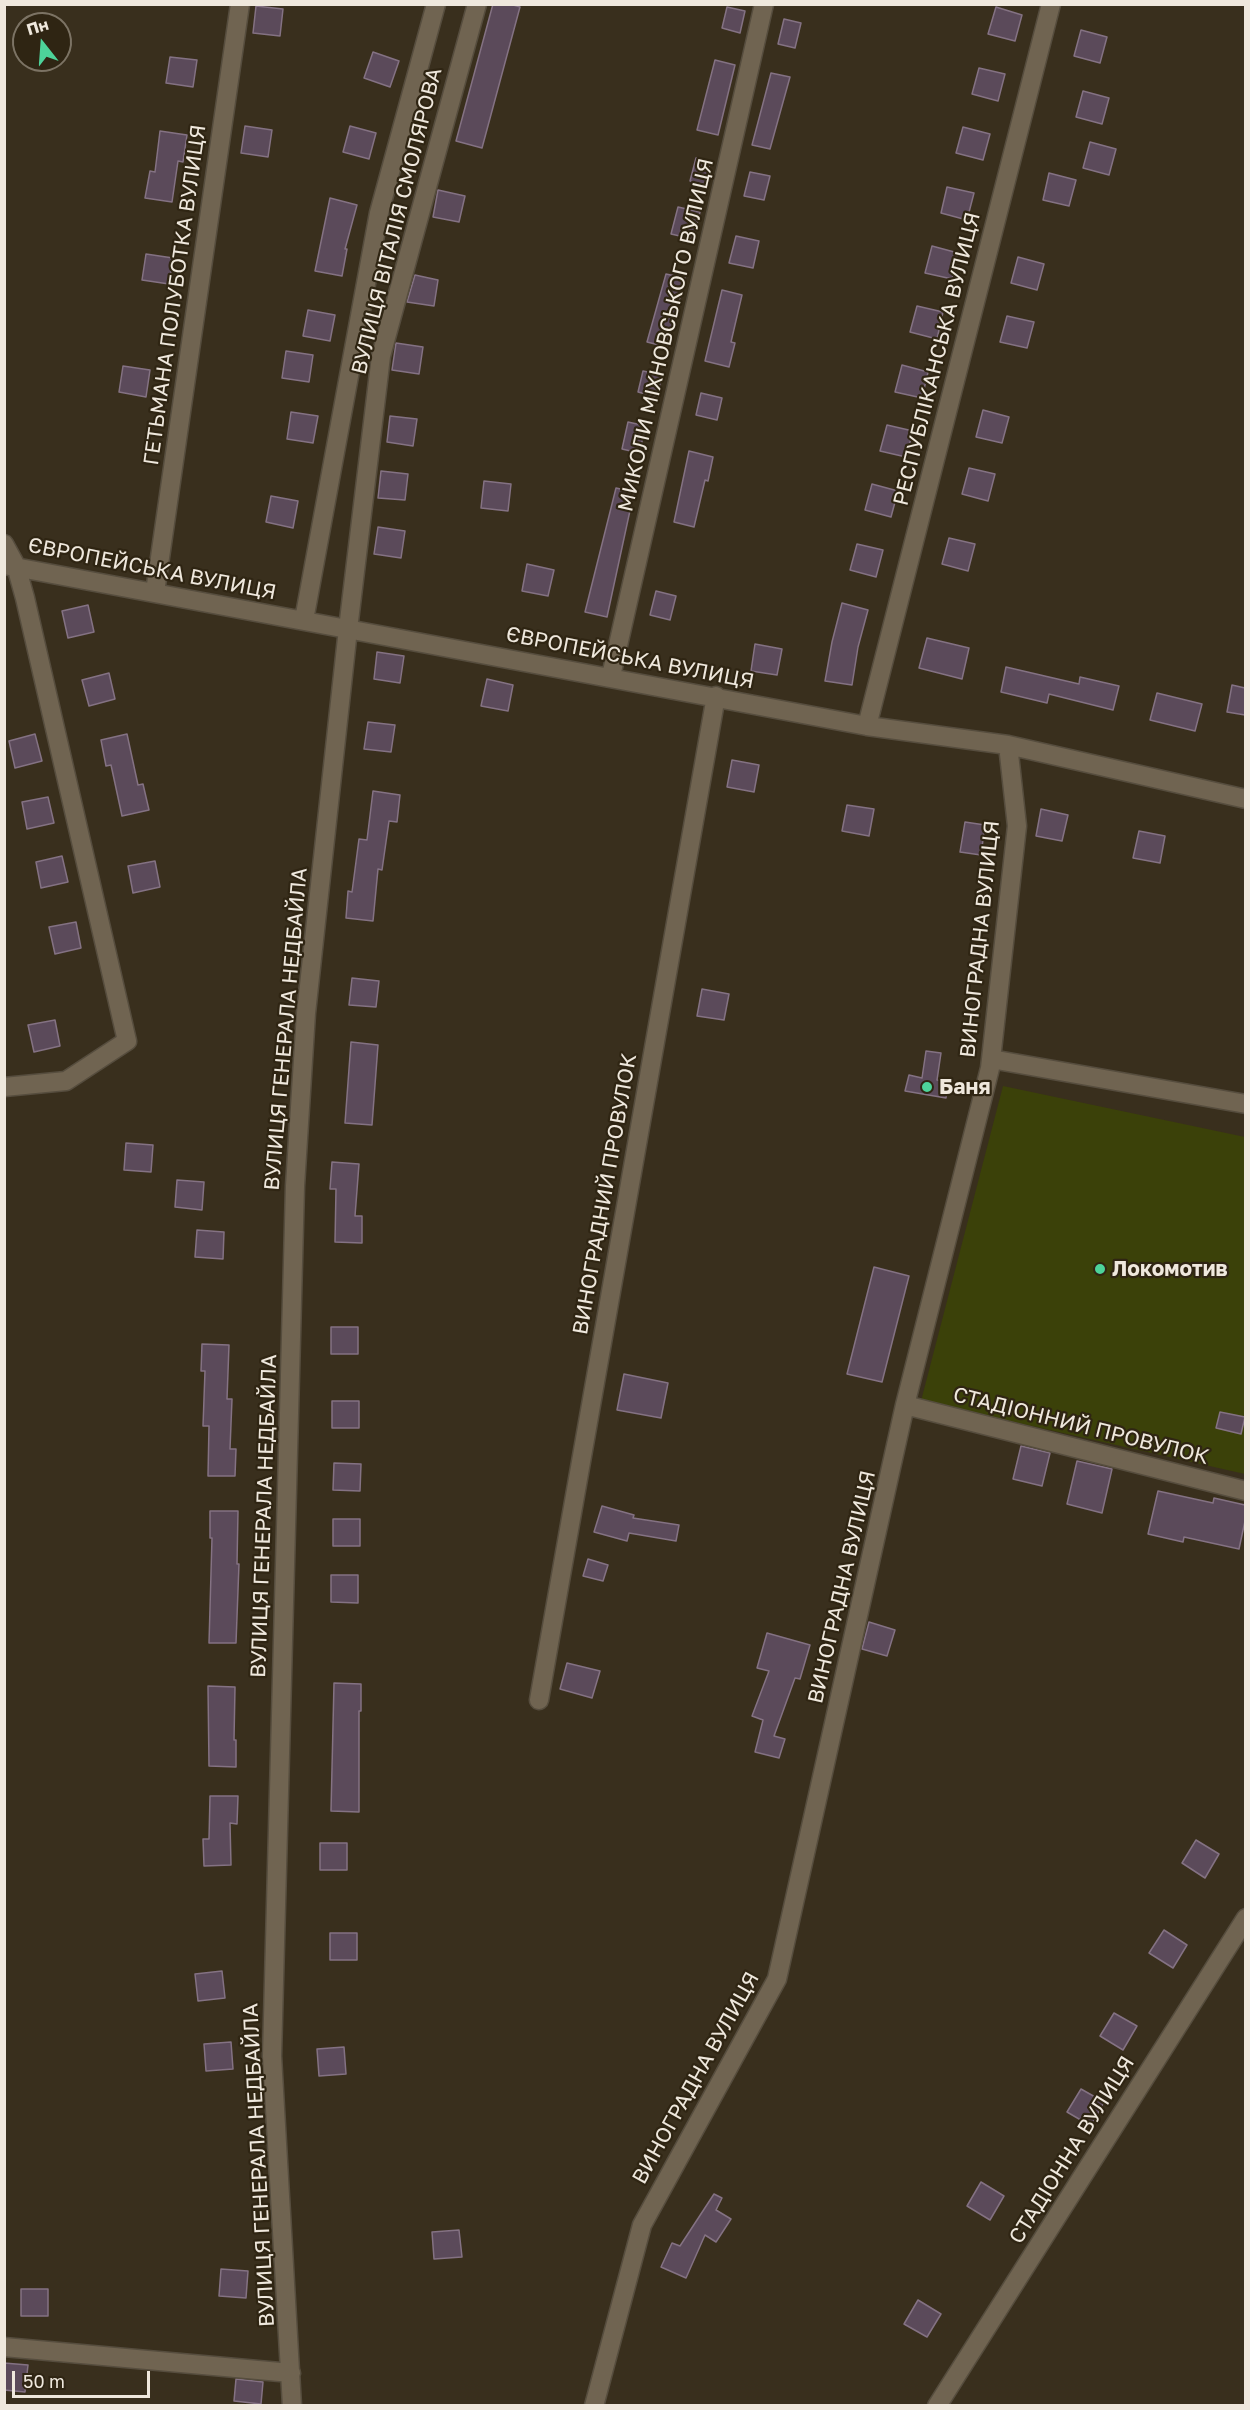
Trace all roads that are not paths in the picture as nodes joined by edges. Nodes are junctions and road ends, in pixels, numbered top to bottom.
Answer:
1 (240, 4) edge
2 (436, 4) edge
3 (477, 4) edge
4 (764, 4) edge
5 (1051, 4) edge
6 (4, 544) edge
7 (10, 566) edge
8 (155, 592) junction
9 (304, 620) junction
10 (348, 629) junction
11 (611, 676) junction
12 (716, 696) junction
13 (867, 726) junction
14 (1008, 745) junction
15 (1245, 799) edge
16 (991, 1059) junction
17 (4, 1087) edge
18 (1245, 1104) edge
19 (905, 1405) junction
20 (1245, 1491) edge
21 (539, 1700) dead end
22 (1245, 1918) edge
23 (4, 2348) edge
24 (291, 2373) junction
25 (292, 2406) edge
26 (594, 2406) edge
27 (937, 2406) edge

1 - 8 street, ГЕТЬМАНА ПОЛУБОТКА ВУЛИЦЯ
2 - 9 street, ВУЛИЦЯ ВІТАЛІЯ СМОЛЯРОВА
3 - 10 street, ВУЛИЦЯ ВІТАЛІЯ СМОЛЯРОВА
4 - 11 street, МИКОЛИ МІХНОВСЬКОГО ВУЛИЦЯ
5 - 13 street, РЕСПУБЛІКАНСЬКА ВУЛИЦЯ
6 - 7 street
7 - 8 street, ЄВРОПЕЙСЬКА ВУЛИЦЯ
7 - 17 street
8 - 9 street, ЄВРОПЕЙСЬКА ВУЛИЦЯ
9 - 10 street, ЄВРОПЕЙСЬКА ВУЛИЦЯ
10 - 11 street, ЄВРОПЕЙСЬКА ВУЛИЦЯ
10 - 24 street, ВУЛИЦЯ ГЕНЕРАЛА НЕДБАЙЛА
11 - 12 street, ЄВРОПЕЙСЬКА ВУЛИЦЯ
12 - 13 street, ЄВРОПЕЙСЬКА ВУЛИЦЯ
12 - 21 street, ВИНОГРАДНИЙ ПРОВУЛОК
13 - 14 street, ЄВРОПЕЙСЬКА ВУЛИЦЯ
14 - 15 street, ЄВРОПЕЙСЬКА ВУЛИЦЯ
14 - 16 street, ВИНОГРАДНА ВУЛИЦЯ
16 - 18 street
16 - 19 street, ВИНОГРАДНА ВУЛИЦЯ
19 - 20 street, СТАДІОННИЙ ПРОВУЛОК
19 - 26 street, ВИНОГРАДНА ВУЛИЦЯ
22 - 27 street, СТАДІОННА ВУЛИЦЯ
23 - 24 street
24 - 25 street, ВУЛИЦЯ ГЕНЕРАЛА НЕДБАЙЛА

